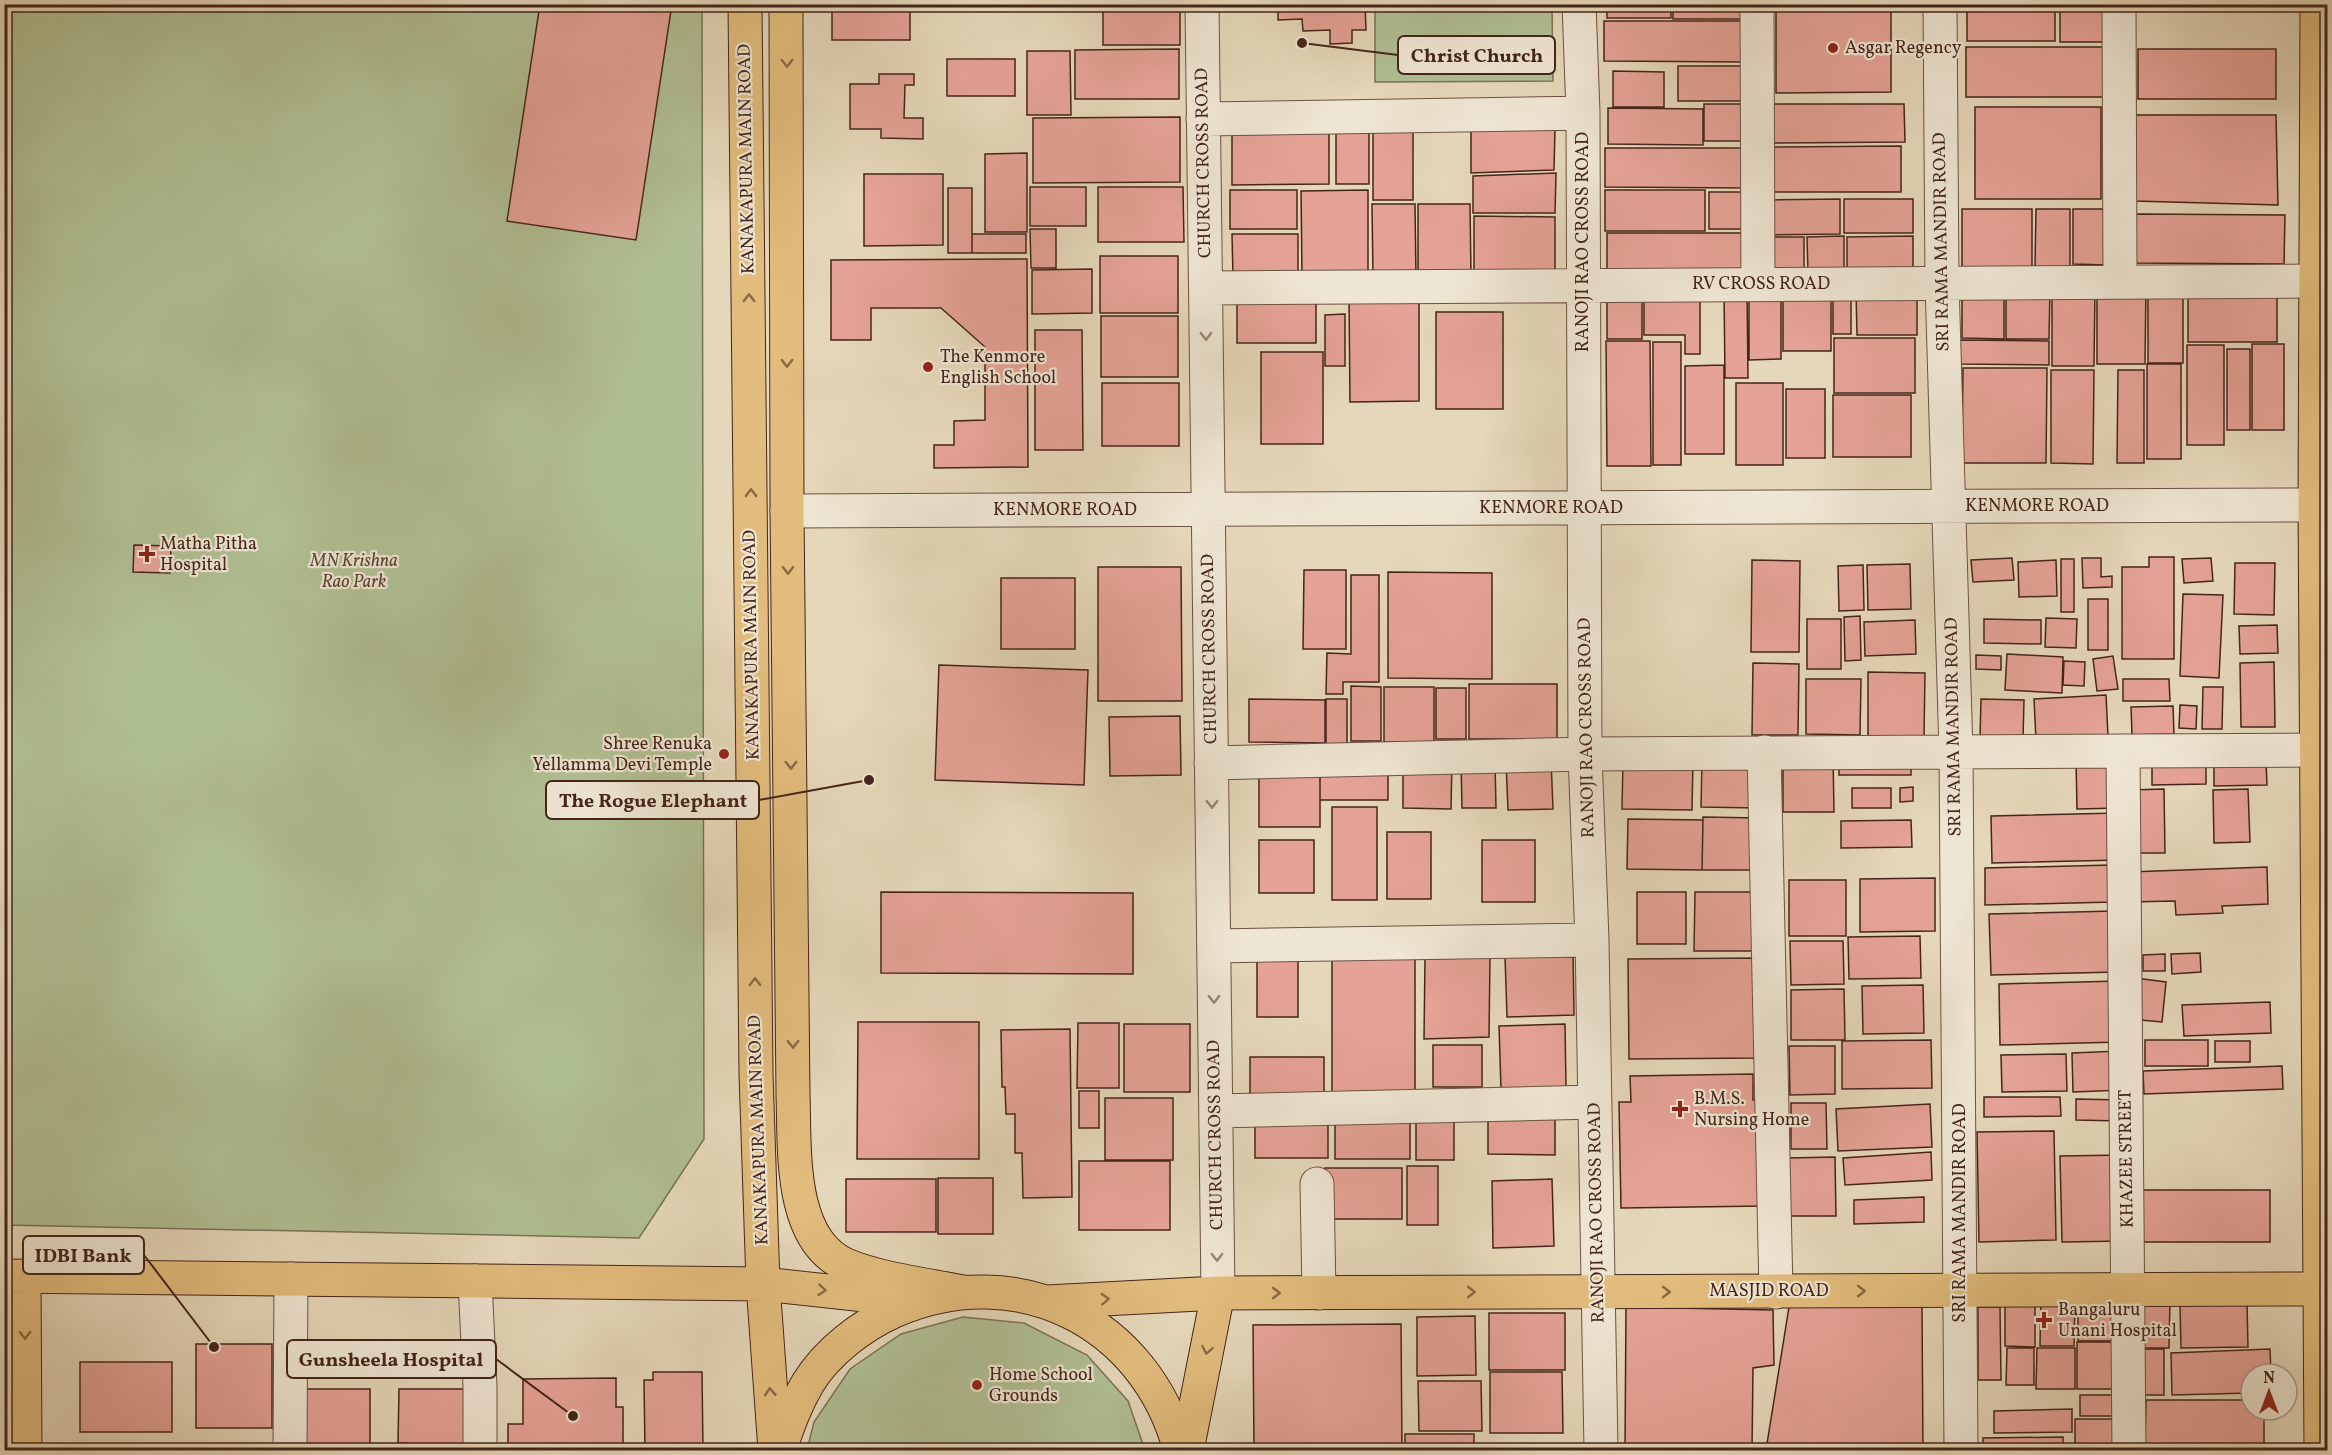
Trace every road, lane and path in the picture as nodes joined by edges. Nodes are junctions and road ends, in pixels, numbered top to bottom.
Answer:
1 (745, 4) edge
2 (786, 4) edge
3 (1202, 4) edge
4 (1579, 4) edge
5 (1757, 4) edge
6 (1940, 4) edge
7 (2119, 4) edge
8 (2317, 4) edge
9 (1583, 113) junction
10 (1203, 119) junction
11 (2316, 281) junction
12 (2120, 282) junction
13 (1942, 283) junction
14 (1758, 284) junction
15 (1584, 285) junction
16 (1206, 288) junction
17 (2315, 505) junction
18 (1947, 507) junction
19 (1584, 508) junction
20 (1208, 510) junction
21 (787, 511) junction
22 (2317, 750) junction
23 (2123, 751) junction
24 (1764, 752) junction
25 (1956, 752) junction
26 (1586, 754) junction
27 (1211, 764) junction
28 (1592, 940) junction
29 (1214, 946) junction
30 (1595, 1102) junction
31 (1216, 1111) junction
32 (1317, 1184) dead end
33 (14, 1276) edge
34 (291, 1279) junction
35 (475, 1281) junction
36 (763, 1284) junction
37 (1961, 1290) junction
38 (2128, 1290) junction
39 (2320, 1290) junction
40 (963, 1292) junction
41 (1598, 1292) junction
42 (1776, 1292) junction
43 (1218, 1293) junction
44 (1319, 1293) junction
45 (917, 1301) junction
46 (1047, 1302) junction
47 (25, 1450) edge
48 (290, 1450) edge
49 (480, 1450) edge
50 (775, 1450) edge
51 (780, 1450) edge
52 (1180, 1450) edge
53 (1187, 1450) edge
54 (1601, 1450) edge
55 (1961, 1450) edge
56 (2129, 1450) edge
57 (2321, 1450) edge

36 -> 1 main road, KANAKAPURA MAIN ROAD
2 -> 21 main road
3 - 10 street, CHURCH CROSS ROAD
4 - 9 street, RANOJI RAO CROSS ROAD
5 - 14 street
6 - 13 street, SRI RAMA MANDIR ROAD
7 - 12 street
8 - 11 main road
9 - 10 street
9 - 15 street, RANOJI RAO CROSS ROAD
10 - 16 street, CHURCH CROSS ROAD
11 - 12 street, RV CROSS ROAD
11 - 17 main road
12 - 13 street, RV CROSS ROAD
13 - 14 street, RV CROSS ROAD
13 - 18 street, SRI RAMA MANDIR ROAD
14 - 15 street, RV CROSS ROAD
15 - 16 street, RV CROSS ROAD
15 - 19 street, RANOJI RAO CROSS ROAD
16 -> 20 street, CHURCH CROSS ROAD
17 - 18 street, KENMORE ROAD
17 - 22 main road
18 - 19 street, KENMORE ROAD
18 - 25 street, SRI RAMA MANDIR ROAD
19 - 20 street, KENMORE ROAD
19 - 26 street, RANOJI RAO CROSS ROAD
20 - 21 street, KENMORE ROAD
20 - 27 street, CHURCH CROSS ROAD
21 -> 40 main road
22 - 23 street
22 - 39 main road
23 - 25 street
23 - 38 street, KHAZEE STREET
24 - 25 street
24 - 26 street
24 - 42 street
25 - 37 street, SRI RAMA MANDIR ROAD
26 - 27 street
26 - 28 street, RANOJI RAO CROSS ROAD
27 -> 29 street, CHURCH CROSS ROAD
28 - 29 street
28 - 30 street, RANOJI RAO CROSS ROAD
29 -> 31 street, CHURCH CROSS ROAD
30 - 31 street
30 - 41 street, RANOJI RAO CROSS ROAD
31 -> 43 street, CHURCH CROSS ROAD
32 - 44 street
33 - 34 main road
33 -> 47 main road
34 - 35 main road
34 - 48 street
35 - 36 main road
35 - 49 street
36 -> 45 main road
50 -> 36 main road, KANAKAPURA MAIN ROAD
37 - 38 main road, MASJID ROAD
42 -> 37 main road, MASJID ROAD
37 - 55 street, SRI RAMA MANDIR ROAD
38 - 39 main road, MASJID ROAD
38 - 56 street, KHAZEE STREET
39 - 57 main road
40 - 45 main road
40 - 46 main road
41 -> 42 main road, MASJID ROAD
44 -> 41 main road, MASJID ROAD
41 - 54 street, RANOJI RAO CROSS ROAD
43 -> 44 main road, MASJID ROAD
46 -> 43 main road, MASJID ROAD
43 -> 53 main road
45 - 51 main road
46 - 52 main road

